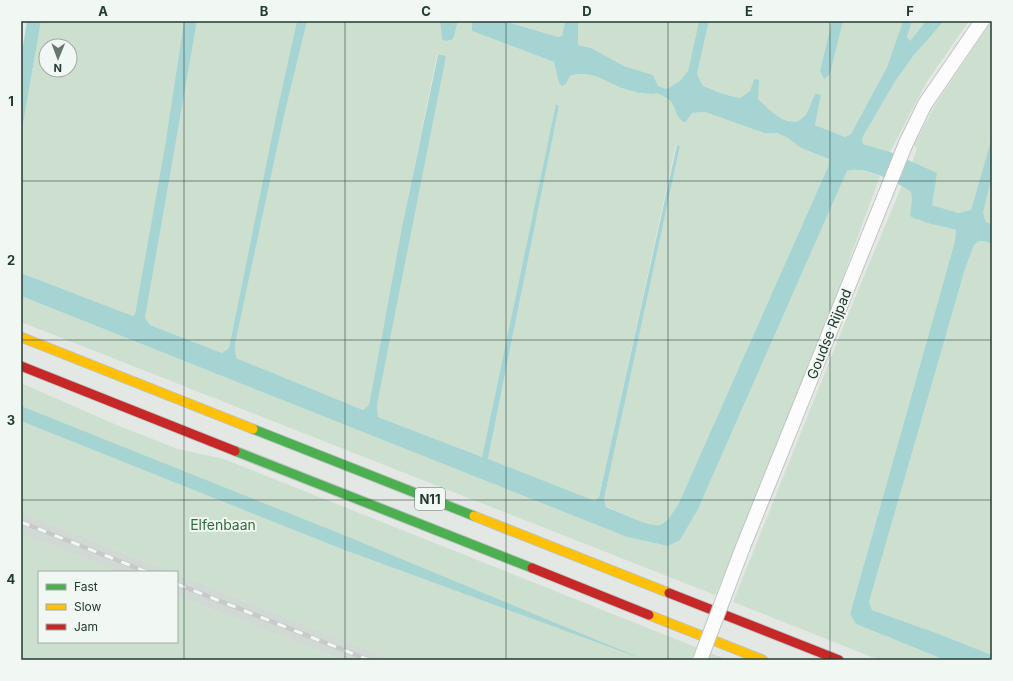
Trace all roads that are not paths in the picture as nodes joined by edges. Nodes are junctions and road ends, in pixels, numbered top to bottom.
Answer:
1 (982, 21) edge
2 (21, 337) edge
3 (21, 366) edge
4 (700, 660) edge
5 (763, 660) edge
6 (839, 660) edge

1 - 4 street, Goudse Rijpad, bridge
2 - 6 highway, N11
3 - 5 highway, N11

